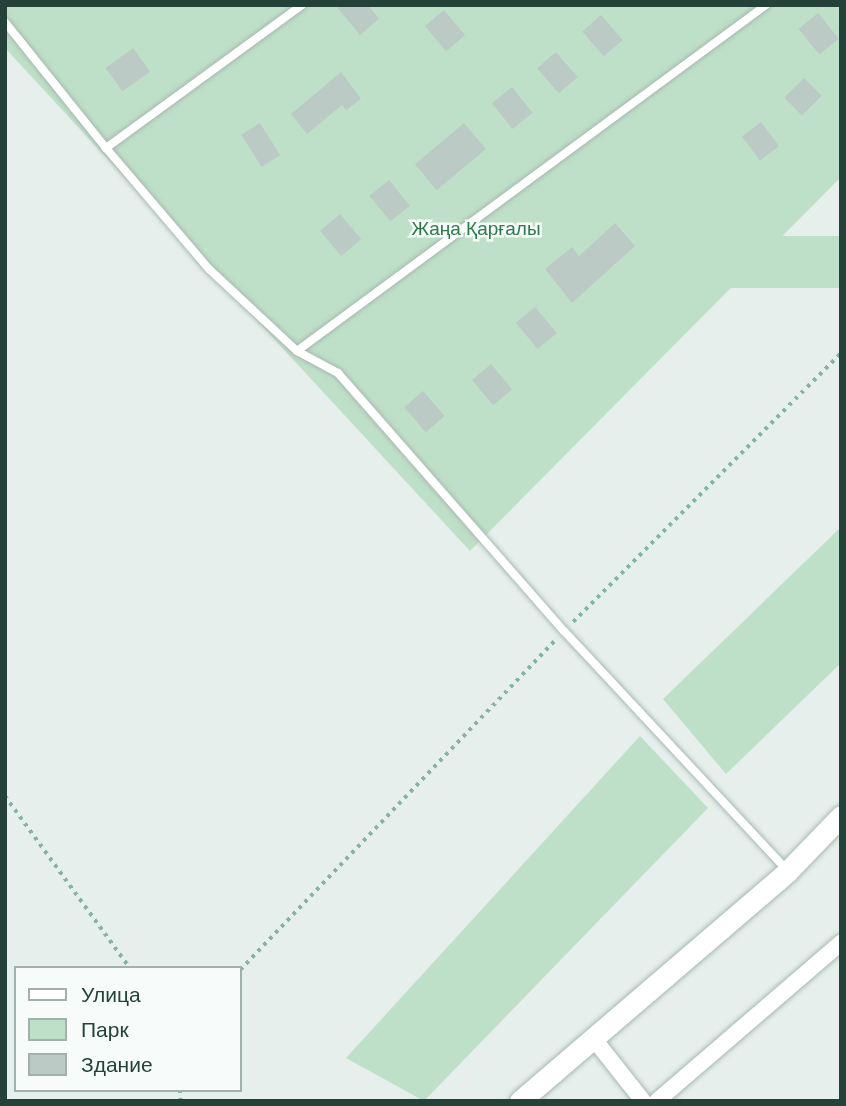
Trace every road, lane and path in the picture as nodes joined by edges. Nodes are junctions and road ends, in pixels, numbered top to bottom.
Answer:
1 (302, 5) edge
2 (766, 5) edge
3 (5, 22) edge
4 (106, 148) junction
5 (297, 351) junction
6 (841, 353) edge
7 (564, 631) junction
8 (5, 796) edge
9 (841, 816) edge
10 (788, 871) junction
11 (841, 943) edge
12 (129, 966) edge
13 (242, 968) edge
14 (594, 1039) junction
15 (520, 1101) edge
16 (643, 1101) edge
17 (657, 1101) edge

1 - 4 lane
2 - 5 lane
3 - 4 lane
4 - 5 lane
5 - 7 lane
6 - 7 path
7 - 10 lane
7 - 13 path
8 - 12 path
9 - 10 main road
10 - 14 main road
11 - 17 street
14 - 15 main road
14 - 16 street

